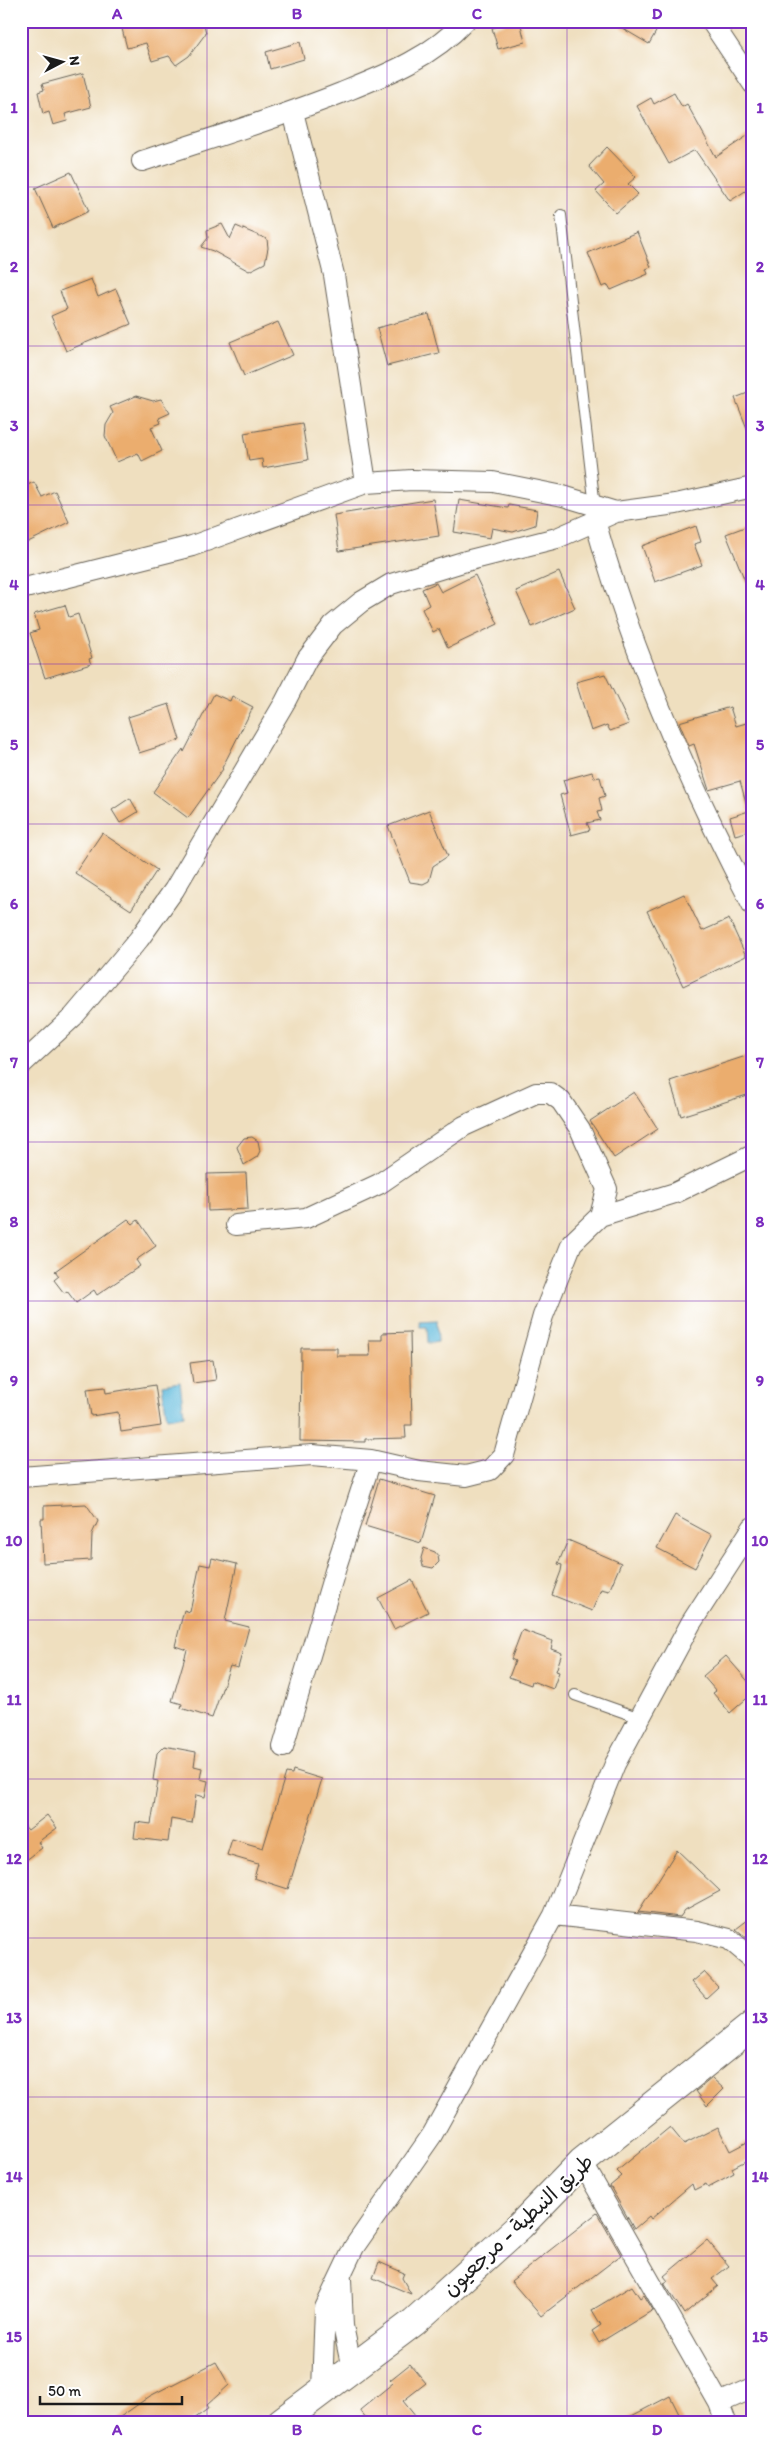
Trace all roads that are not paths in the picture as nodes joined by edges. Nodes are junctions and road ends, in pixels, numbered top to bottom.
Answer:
1 (465, 21) edge
2 (711, 21) edge
3 (753, 84) edge
4 (293, 112) junction
5 (142, 161) dead end
6 (561, 215) dead end
7 (366, 483) junction
8 (753, 487) edge
9 (595, 514) junction
10 (21, 589) edge
11 (753, 906) edge
12 (21, 1065) edge
13 (753, 1155) edge
14 (600, 1216) junction
15 (236, 1225) dead end
16 (371, 1460) junction
17 (21, 1477) edge
18 (753, 1527) edge
19 (575, 1695) dead end
20 (640, 1718) junction
21 (283, 1747) dead end
22 (554, 1915) junction
23 (753, 1959) edge
24 (753, 2025) edge
25 (582, 2162) junction
26 (341, 2277) junction
27 (352, 2369) junction
28 (753, 2388) edge
29 (322, 2390) junction
30 (719, 2402) junction
31 (286, 2421) edge
32 (726, 2422) edge

1 - 4 street
2 - 3 street
4 - 5 street
4 - 7 street
6 - 9 lane
7 - 9 street
7 - 10 street
8 - 9 street
9 - 11 street
9 - 12 street
13 - 14 street
14 - 15 street
14 - 16 street
16 - 17 street
16 - 21 street
18 - 20 street
19 - 20 lane
20 - 22 street
22 - 23 street
22 - 26 street
24 - 25 main road, طريق النبطية - مرجعيون
25 - 27 main road, طريق النبطية - مرجعيون
25 - 30 street
26 - 27 street
26 - 29 street
27 - 29 main road, طريق النبطية - مرجعيون
28 - 30 street
29 - 31 main road, طريق النبطية - مرجعيون
30 - 32 street

